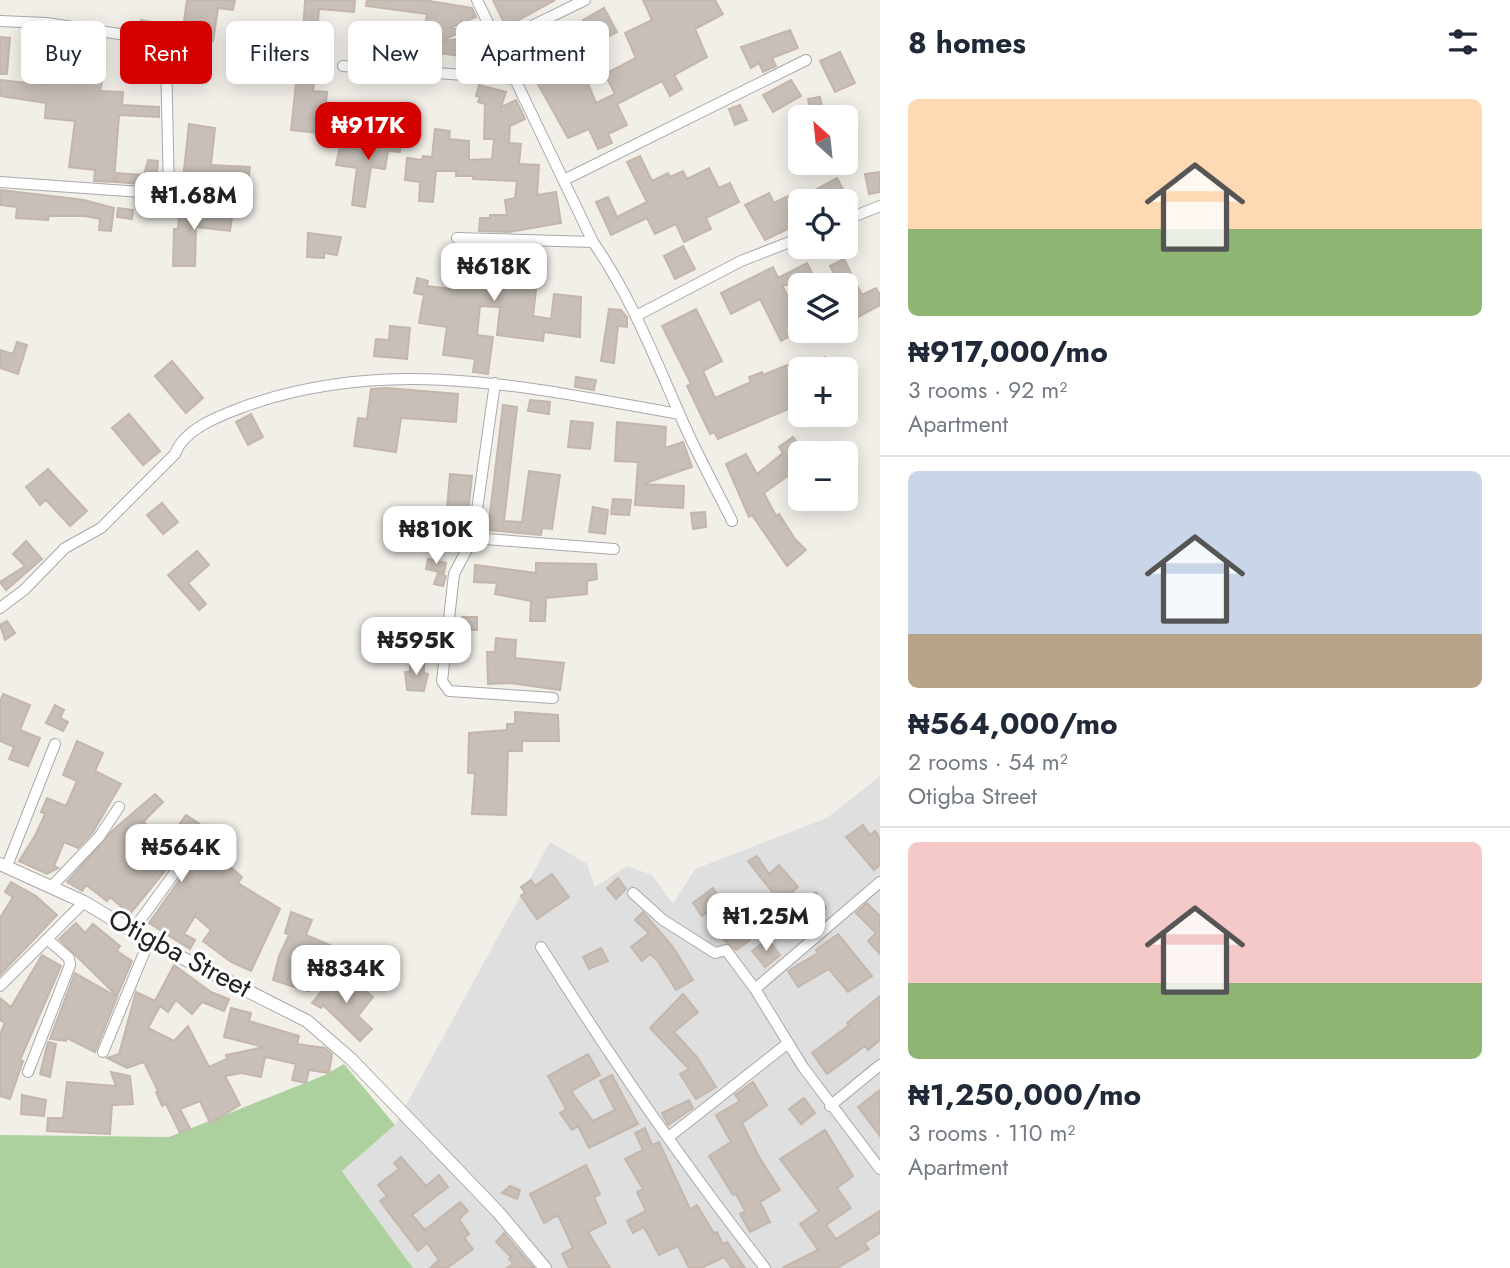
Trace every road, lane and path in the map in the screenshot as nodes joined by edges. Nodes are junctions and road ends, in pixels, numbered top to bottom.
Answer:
1 (477, 0) edge
2 (585, 0) edge
3 (0, 21) edge
4 (488, 21) edge
5 (542, 21) edge
6 (806, 60) dead end
7 (343, 66) dead end
8 (456, 74) edge
9 (519, 84) edge
10 (564, 180) junction
11 (0, 181) edge
12 (169, 194) junction
13 (240, 205) dead end
14 (880, 206) edge
15 (858, 215) edge
16 (457, 238) dead end
17 (593, 242) junction
18 (788, 243) edge
19 (636, 317) junction
20 (495, 383) junction
21 (679, 414) junction
22 (733, 521) dead end
23 (473, 538) junction
24 (614, 549) dead end
25 (0, 608) edge
26 (553, 698) dead end
27 (55, 744) dead end
28 (119, 807) dead end
29 (187, 856) dead end
30 (4, 865) edge
31 (880, 882) edge
32 (51, 887) junction
33 (633, 893) dead end
34 (84, 902) junction
35 (132, 930) junction
36 (47, 939) junction
37 (149, 941) junction
38 (541, 947) dead end
39 (0, 986) edge
40 (755, 989) junction
41 (787, 1044) junction
42 (103, 1052) dead end
43 (880, 1065) edge
44 (28, 1072) dead end
45 (831, 1106) junction
46 (670, 1136) junction
47 (880, 1169) edge
48 (545, 1268) edge
49 (765, 1268) edge

1 - 4 street
2 - 5 street
3 - 12 street
6 - 10 street
7 - 8 street
9 - 10 street
10 - 17 street
11 - 12 street
12 - 13 street
14 - 15 street
16 - 17 street
17 - 19 street
18 - 19 street
19 - 21 street
20 - 21 street
20 - 23 street
20 - 25 street
21 - 22 street
23 - 24 street
23 - 26 street
27 - 30 street
28 - 32 street
29 - 35 street
30 - 32 street, Otigba Street
31 - 40 street
32 - 34 street, Otigba Street
33 - 40 street
34 - 35 street, Otigba Street
34 - 36 street
35 - 37 street, Otigba Street
36 - 39 street
36 - 44 street
37 - 42 street
37 - 48 street, Otigba Street
38 - 46 street
40 - 41 street
41 - 45 street
41 - 46 street
43 - 45 street
45 - 47 street
46 - 49 street

